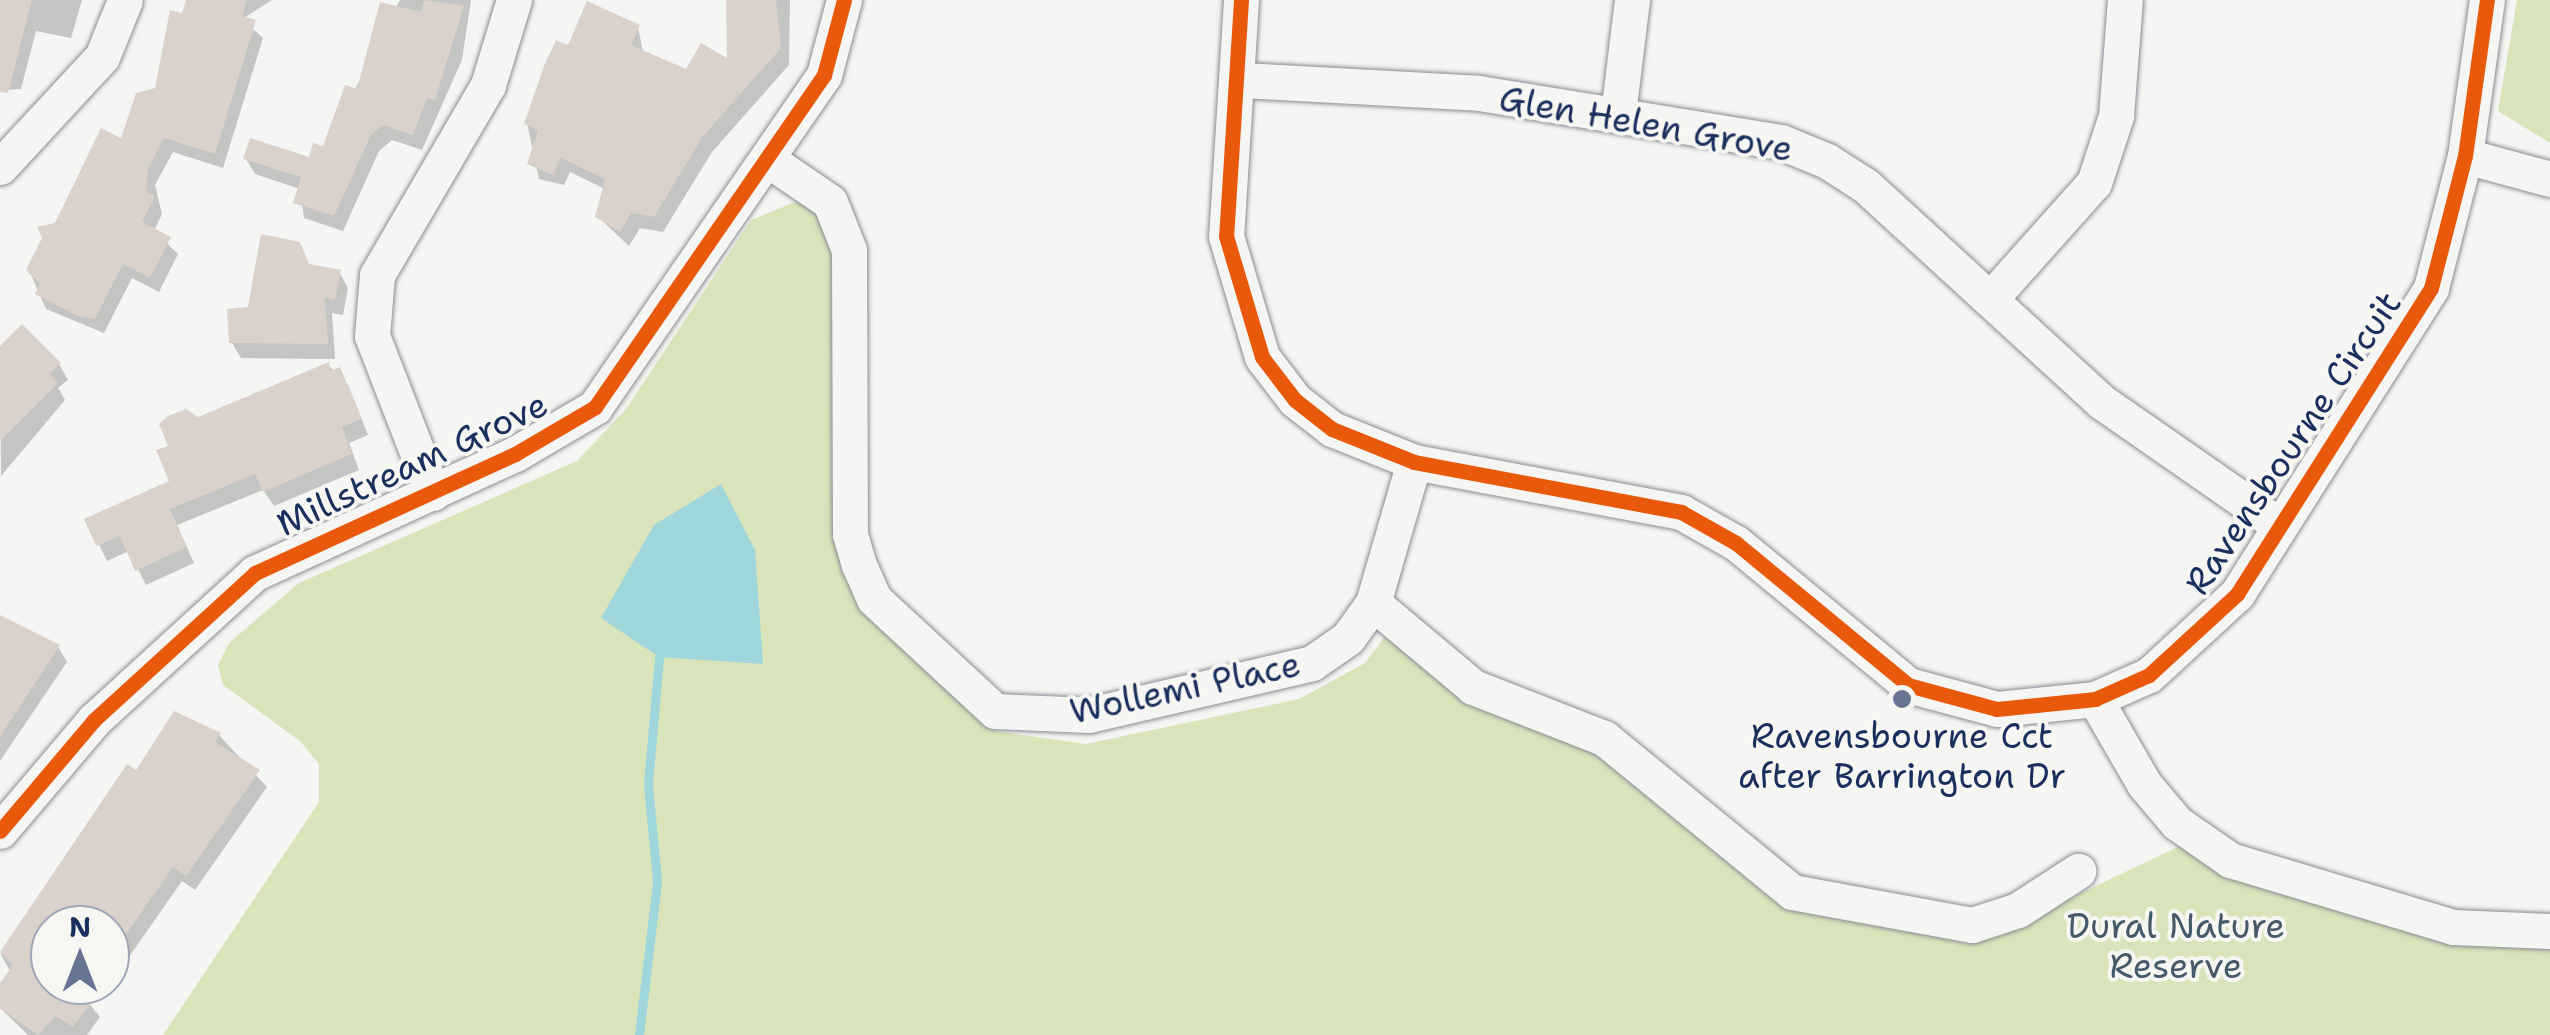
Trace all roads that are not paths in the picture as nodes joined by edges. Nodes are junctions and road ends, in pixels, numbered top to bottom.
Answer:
1 (125, 0) edge
2 (514, 0) edge
3 (844, 0) edge
4 (1242, 0) edge
5 (1632, 0) edge
6 (2125, 0) edge
7 (2487, 0) edge
8 (1241, 80) junction
9 (1618, 114) junction
10 (2465, 156) junction
11 (767, 158) junction
12 (0, 168) edge
13 (2550, 179) edge
14 (1991, 298) junction
15 (1414, 462) junction
16 (433, 492) junction
17 (2280, 525) junction
18 (1373, 603) junction
19 (2095, 699) junction
20 (0, 831) edge
21 (2078, 872) dead end
22 (2550, 932) edge

1 - 12 street
2 - 16 street
3 - 11 street, Millstream Grove
4 - 8 street, Ravensbourne Circuit
5 - 9 street
6 - 14 street
7 - 10 street, Ravensbourne Circuit
8 - 9 street, Glen Helen Grove
8 - 15 street, Ravensbourne Circuit
9 - 14 street, Glen Helen Grove
10 - 13 street
10 - 17 street, Ravensbourne Circuit
11 - 16 street, Millstream Grove
11 - 18 street, Wollemi Place
14 - 17 street, Glen Helen Grove
15 - 18 street, Wollemi Place
15 - 19 street, Ravensbourne Circuit
16 - 20 street, Millstream Grove
17 - 19 street, Ravensbourne Circuit
18 - 21 street
19 - 22 street

